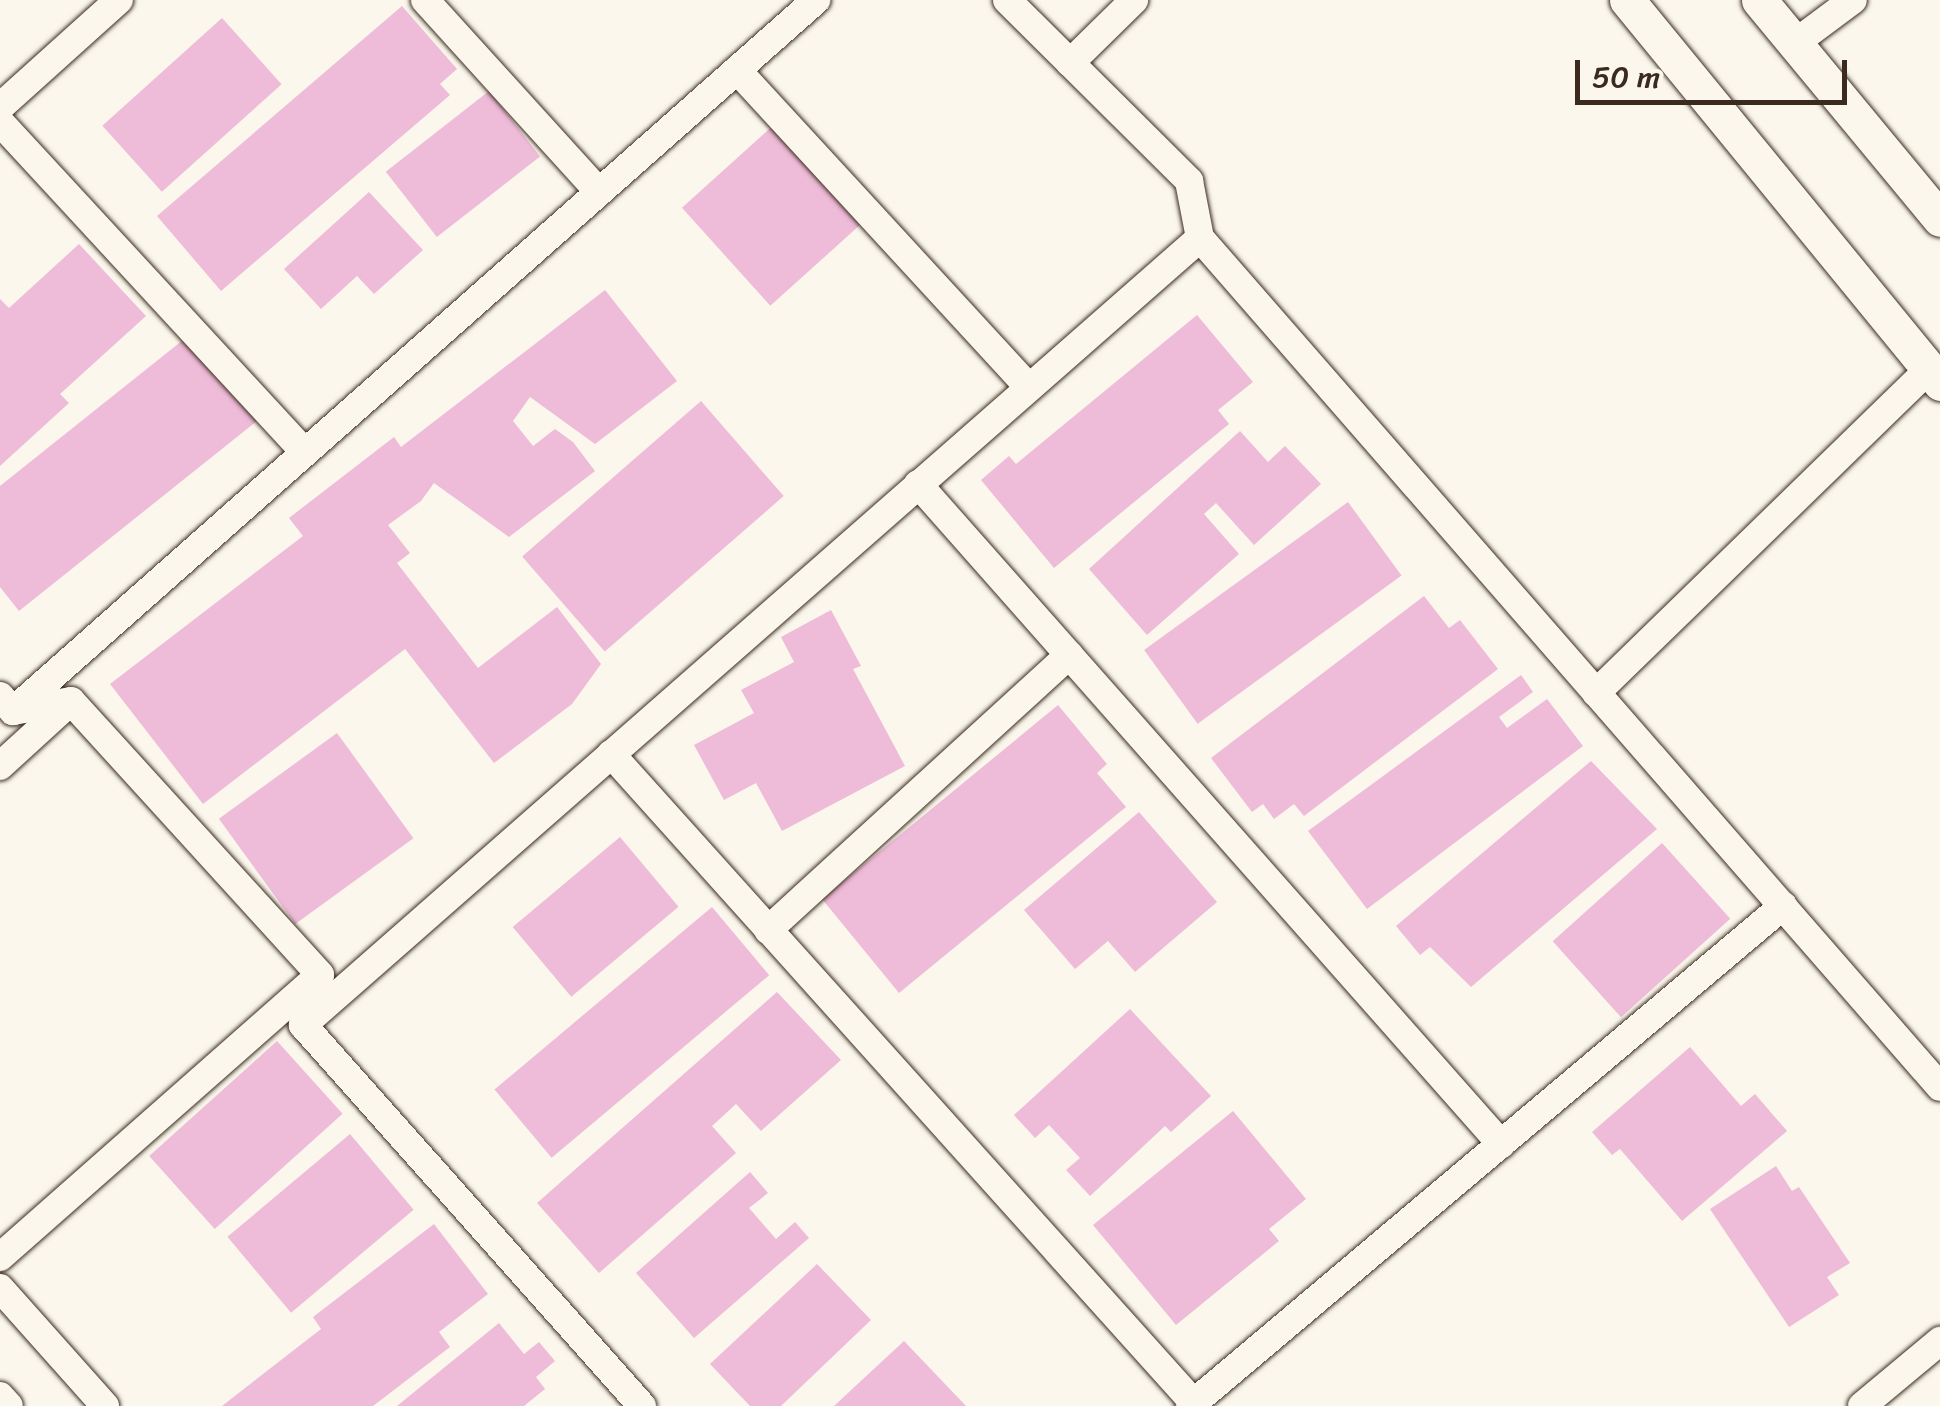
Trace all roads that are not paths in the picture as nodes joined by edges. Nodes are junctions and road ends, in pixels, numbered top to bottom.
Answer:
1 (119, 0) edge
2 (425, 0) edge
3 (816, 0) edge
4 (1006, 0) edge
5 (1134, 0) edge
6 (1627, 0) edge
7 (1759, 0) edge
8 (1853, 0) edge
9 (1795, 43) junction
10 (1070, 63) junction
11 (737, 70) junction
12 (0, 107) edge
13 (0, 122) edge
14 (599, 192) junction
15 (1940, 219) edge
16 (1200, 238) junction
17 (1934, 376) edge
18 (1029, 387) junction
19 (305, 452) junction
20 (918, 484) junction
21 (1069, 656) junction
22 (1596, 693) junction
23 (71, 701) junction
24 (7, 703) edge
25 (611, 754) junction
26 (0, 766) edge
27 (1783, 906) junction
28 (768, 930) junction
29 (320, 975) junction
30 (302, 1025) junction
31 (1940, 1086) edge
32 (1501, 1144) junction
33 (0, 1257) edge
34 (0, 1288) edge
35 (1940, 1342) edge
36 (0, 1396) edge
37 (1192, 1405) edge
38 (9, 1406) edge
39 (106, 1406) edge
40 (642, 1406) edge
41 (1862, 1406) edge

1 - 12 street
2 - 14 street
3 - 11 street
4 - 10 street
5 - 10 street
6 - 17 street
7 - 9 street
8 - 9 street
9 - 15 street
10 - 16 street
11 - 14 street
11 - 18 street
13 - 19 street
14 - 19 street
16 - 18 street
16 - 22 street
17 - 22 street
18 - 20 street
19 - 24 street
20 - 21 street
20 - 25 street
21 - 28 street
21 - 32 street
22 - 27 street
23 - 24 street
23 - 26 street
23 - 29 street
25 - 28 street
25 - 30 street
27 - 31 street
27 - 32 street
28 - 37 street
29 - 30 street
29 - 33 street
30 - 40 street
32 - 37 street
34 - 39 street
35 - 41 street
36 - 38 street

